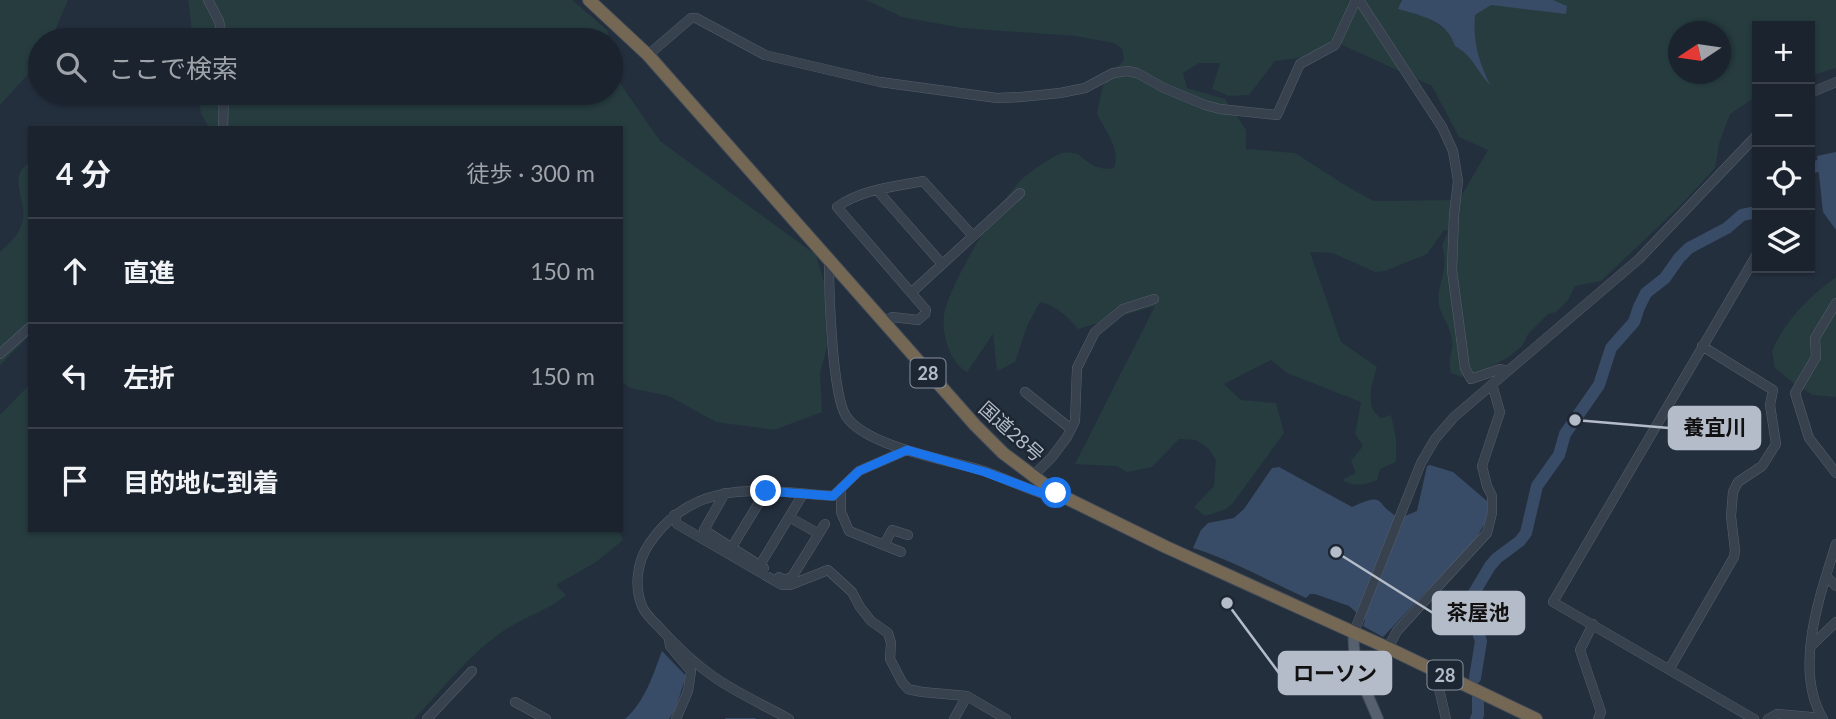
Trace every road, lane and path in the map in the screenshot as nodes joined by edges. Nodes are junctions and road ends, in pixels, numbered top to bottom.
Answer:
1 (208, 0) edge
2 (589, 0) edge
3 (1357, 0) edge
4 (220, 28) edge
5 (619, 28) edge
6 (623, 32) edge
7 (648, 55) junction
8 (1836, 82) edge
9 (1815, 91) edge
10 (224, 105) edge
11 (223, 126) edge
12 (1752, 140) edge
13 (877, 190) junction
14 (1020, 193) dead end
15 (973, 236) junction
16 (829, 262) junction
17 (1752, 262) edge
18 (943, 264) junction
19 (912, 292) junction
20 (1154, 299) dead end
21 (1836, 303) edge
22 (883, 322) junction
23 (28, 329) edge
24 (1702, 346) junction
25 (0, 354) edge
26 (1508, 371) junction
27 (1492, 384) junction
28 (1025, 392) dead end
29 (1071, 429) junction
30 (907, 450) junction
31 (1836, 473) edge
32 (1033, 477) junction
33 (841, 488) junction
34 (766, 491) junction
35 (725, 493) junction
36 (1056, 493) junction
37 (803, 494) junction
38 (674, 515) junction
39 (789, 517) junction
40 (825, 524) dead end
41 (819, 534) junction
42 (908, 535) dead end
43 (1836, 544) edge
44 (884, 545) junction
45 (732, 547) junction
46 (901, 552) dead end
47 (760, 565) junction
48 (1826, 576) junction
49 (1836, 586) edge
50 (1836, 622) edge
51 (1592, 624) junction
52 (1354, 632) junction
53 (669, 638) junction
54 (1811, 647) junction
55 (1388, 648) junction
56 (1670, 668) junction
57 (472, 671) dead end
58 (1439, 673) junction
59 (967, 696) junction
60 (515, 702) dead end
61 (1823, 718) edge
62 (427, 719) edge
63 (546, 719) edge
64 (676, 719) edge
65 (789, 719) edge
66 (954, 719) edge
67 (1006, 719) edge
68 (1378, 719) edge
69 (1446, 719) edge
70 (1536, 719) edge
71 (1598, 719) edge
72 (1754, 719) edge
73 (1769, 719) edge

1 - 4 street
2 - 5 highway, 国道28号 / 28
3 - 7 street
3 - 26 street
6 - 7 highway, 国道28号 / 28
7 - 16 highway, 国道28号 / 28
8 - 9 street
10 - 11 street
12 - 26 street
13 - 15 street
13 - 18 street
13 - 19 street
14 - 15 street
15 - 18 street
16 - 22 highway, 国道28号 / 28
16 - 30 street
17 - 24 street
18 - 19 street
19 - 22 street
20 - 29 street
21 - 31 street
22 - 32 highway, 国道28号 / 28
23 - 25 street
24 - 51 street
24 - 56 street
26 - 27 street
27 - 52 street
27 - 55 street
28 - 29 street
29 - 32 street
30 - 33 street
30 - 36 street
32 - 36 highway, 国道28号 / 28
33 - 37 street
33 - 44 street
34 - 35 street
34 - 37 street
34 - 45 street
35 - 38 street
35 - 45 street
36 - 52 highway, 国道28号 / 28
37 - 39 street
38 - 53 street
38 - 59 street
39 - 41 street
39 - 47 street
40 - 41 street
41 - 47 street
42 - 44 street
43 - 48 street
44 - 46 street
45 - 47 street
48 - 49 street
48 - 54 street
50 - 54 street
51 - 56 street
51 - 71 street
52 - 55 highway, 国道28号 / 28
52 - 68 main road
53 - 64 street
53 - 65 street
54 - 61 street
55 - 58 highway, 国道28号 / 28
56 - 72 street
57 - 62 street
58 - 69 street
58 - 70 highway, 国道28号 / 28
59 - 66 street
59 - 67 street
60 - 63 street
61 - 73 street

